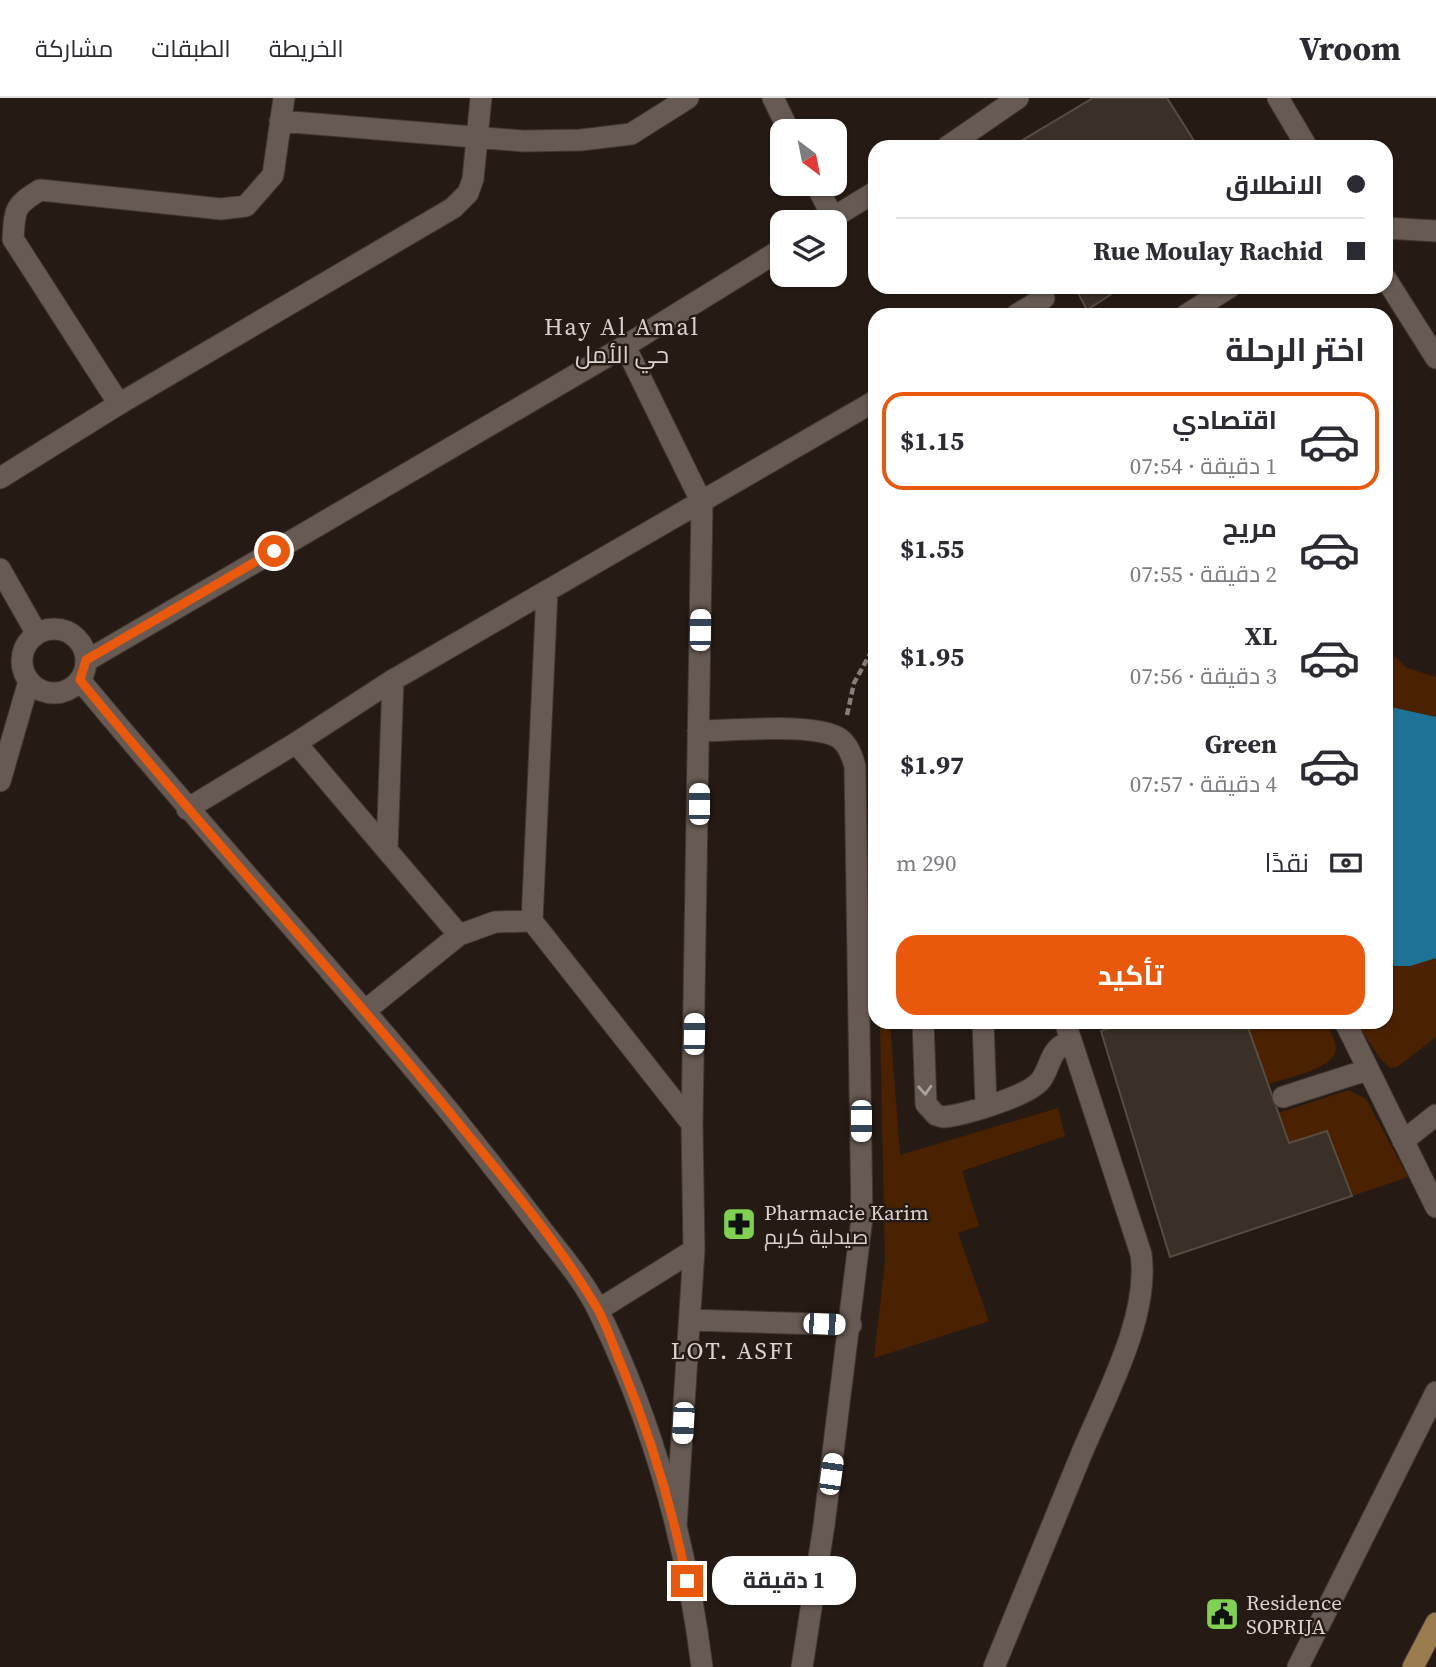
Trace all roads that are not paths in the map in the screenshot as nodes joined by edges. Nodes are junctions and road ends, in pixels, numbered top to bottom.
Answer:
1 (284, 98) edge
2 (481, 98) edge
3 (688, 98) edge
4 (773, 98) edge
5 (1018, 98) edge
6 (1278, 98) edge
7 (783, 119) edge
8 (280, 121) junction
9 (475, 136) junction
10 (960, 140) edge
11 (1303, 140) edge
12 (868, 196) edge
13 (10, 201) edge
14 (846, 210) edge
15 (1393, 228) edge
16 (1436, 231) edge
17 (770, 256) edge
18 (1393, 290) edge
19 (1220, 294) edge
20 (1201, 308) edge
21 (625, 346) junction
22 (1436, 358) edge
23 (119, 404) junction
24 (868, 405) edge
25 (0, 478) edge
26 (702, 503) junction
27 (0, 569) edge
28 (547, 590) junction
29 (37, 634) junction
30 (83, 670) junction
31 (393, 680) junction
32 (29, 681) junction
33 (698, 731) junction
34 (296, 743) junction
35 (0, 781) edge
36 (187, 809) junction
37 (387, 850) junction
38 (532, 920) junction
39 (459, 935) junction
40 (366, 1010) junction
41 (923, 1029) edge
42 (983, 1029) edge
43 (1348, 1029) edge
44 (1067, 1031) edge
45 (1367, 1070) junction
46 (1283, 1097) dead end
47 (986, 1105) junction
48 (1436, 1115) edge
49 (692, 1124) junction
50 (1403, 1141) junction
51 (1436, 1207) edge
52 (694, 1250) junction
53 (598, 1310) junction
54 (690, 1320) junction
55 (851, 1325) junction
56 (1436, 1392) edge
57 (676, 1527) junction
58 (1436, 1623) edge
59 (702, 1667) edge
60 (802, 1667) edge
61 (994, 1667) edge
62 (1298, 1667) edge
63 (1413, 1667) edge

1 - 8 street
2 - 9 street
3 - 9 street
4 - 7 street
5 - 10 street
6 - 11 street
8 - 9 street
8 - 13 street
9 - 23 street
12 - 14 street
13 - 23 street
15 - 16 street
17 - 21 street
18 - 22 street
19 - 20 street
21 - 26 street
21 - 30 street
23 - 25 street
24 - 26 street
26 - 28 street
26 - 33 street
27 - 29 street
28 - 31 street
28 - 38 street
29 - 30 street
29 - 32 street
30 - 32 street
30 - 36 street
31 - 34 street
31 - 37 street
32 - 35 street
33 - 49 street
33 - 55 street
34 - 36 street
34 - 37 street
36 - 40 street
37 - 39 street
38 - 39 street
38 - 49 street
39 - 40 street
40 - 53 street
41 -> 47 street
42 - 47 street
43 - 45 street
44 - 47 street
44 - 61 street
45 - 46 street
45 - 50 street
48 - 50 street
49 - 52 street
50 - 51 street
52 - 53 street
52 - 54 street
53 - 57 street
54 - 55 street
54 - 57 street
55 - 60 street
56 - 62 street
57 - 59 street
58 - 63 main road

